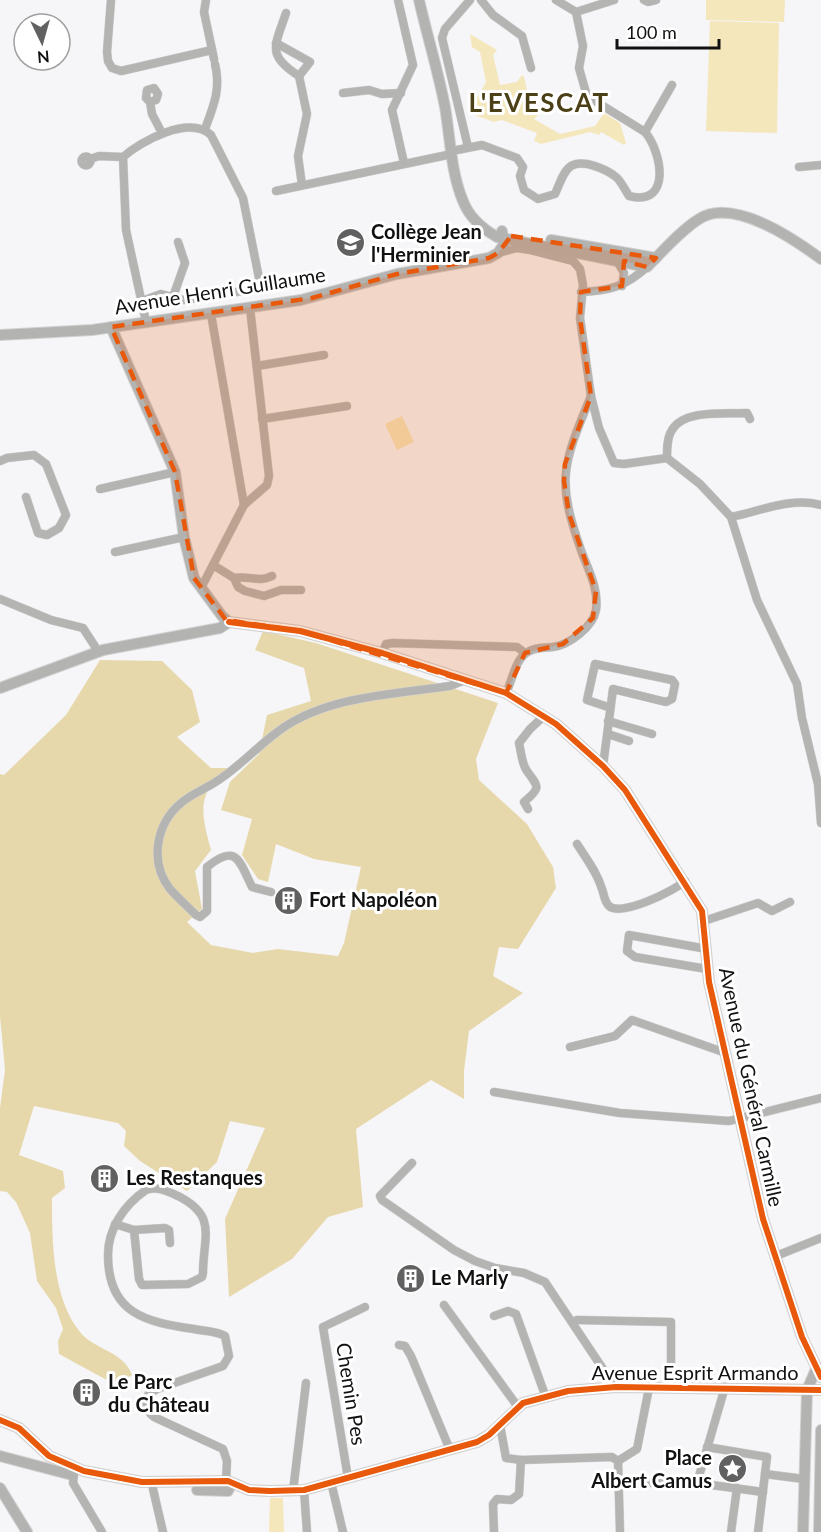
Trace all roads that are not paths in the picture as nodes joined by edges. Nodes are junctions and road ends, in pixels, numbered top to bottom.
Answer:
1 (111, 0) edge
2 (206, 0) edge
3 (398, 0) edge
4 (418, 0) edge
5 (470, 0) edge
6 (481, 0) edge
7 (556, 0) edge
8 (614, 0) edge
9 (644, 0) edge
10 (656, 0) edge
11 (576, 12) junction
12 (286, 13) dead end
13 (276, 43) junction
14 (212, 50) junction
15 (531, 68) dead end
16 (299, 76) junction
17 (672, 85) dead end
18 (344, 93) dead end
19 (400, 93) junction
20 (150, 102) dead end
21 (205, 129) junction
22 (645, 132) junction
23 (162, 133) junction
24 (468, 147) junction
25 (452, 152) junction
26 (123, 158) junction
27 (90, 159) dead end
28 (404, 163) junction
29 (821, 165) edge
30 (799, 167) dead end
31 (302, 185) junction
32 (276, 191) dead end
33 (503, 235) junction
34 (178, 242) dead end
35 (498, 253) junction
36 (656, 258) junction
37 (616, 259) junction
38 (821, 259) edge
39 (478, 260) junction
40 (647, 267) junction
41 (622, 286) junction
42 (140, 291) junction
43 (582, 292) junction
44 (162, 294) junction
45 (173, 297) junction
46 (142, 301) junction
47 (250, 308) junction
48 (211, 314) junction
49 (146, 322) junction
50 (111, 327) junction
51 (0, 335) edge
52 (324, 355) dead end
53 (257, 366) junction
54 (591, 396) junction
55 (347, 406) dead end
56 (262, 419) junction
57 (750, 419) dead end
58 (667, 458) junction
59 (0, 461) edge
60 (175, 472) junction
61 (100, 489) dead end
62 (26, 497) dead end
63 (244, 505) junction
64 (821, 505) edge
65 (731, 517) junction
66 (184, 537) junction
67 (115, 552) dead end
68 (213, 565) junction
69 (272, 576) dead end
70 (234, 579) junction
71 (201, 588) junction
72 (301, 590) dead end
73 (0, 599) edge
74 (230, 622) junction
75 (98, 651) junction
76 (382, 653) junction
77 (525, 653) junction
78 (465, 680) junction
79 (0, 688) edge
80 (506, 693) junction
81 (609, 707) junction
82 (544, 716) junction
83 (608, 721) junction
84 (608, 734) junction
85 (652, 734) dead end
86 (629, 741) dead end
87 (603, 766) junction
88 (528, 809) dead end
89 (821, 823) edge
90 (577, 844) dead end
91 (685, 881) junction
92 (271, 892) dead end
93 (790, 902) dead end
94 (704, 921) junction
95 (707, 950) junction
96 (707, 969) junction
97 (570, 1047) dead end
98 (726, 1053) junction
99 (494, 1092) dead end
100 (821, 1098) edge
101 (741, 1119) junction
102 (412, 1163) dead end
103 (115, 1224) junction
104 (134, 1230) junction
105 (821, 1238) edge
106 (170, 1243) dead end
107 (776, 1256) junction
108 (444, 1305) dead end
109 (365, 1307) dead end
110 (494, 1316) dead end
111 (577, 1320) dead end
112 (399, 1345) dead end
113 (819, 1372) edge
114 (306, 1383) dead end
115 (612, 1387) junction
116 (725, 1387) junction
117 (649, 1388) junction
118 (671, 1388) junction
119 (807, 1390) junction
120 (821, 1390) edge
121 (546, 1395) junction
122 (518, 1407) junction
123 (1, 1419) edge
124 (500, 1425) junction
125 (821, 1430) edge
126 (707, 1447) junction
127 (450, 1450) junction
128 (0, 1456) edge
129 (521, 1460) junction
130 (618, 1461) junction
131 (765, 1474) junction
132 (74, 1475) junction
133 (348, 1478) junction
134 (804, 1479) junction
135 (820, 1480) edge
136 (228, 1482) junction
137 (331, 1482) junction
138 (619, 1483) junction
139 (697, 1483) junction
140 (0, 1488) edge
141 (737, 1488) junction
142 (153, 1489) junction
143 (298, 1490) junction
144 (763, 1492) junction
145 (27, 1532) edge
146 (102, 1532) edge
147 (163, 1532) edge
148 (307, 1532) edge
149 (343, 1532) edge
150 (494, 1532) edge
151 (620, 1532) edge
152 (731, 1532) edge
153 (758, 1532) edge
154 (803, 1532) edge
155 (819, 1532) edge

1 - 14 street
2 - 14 street
3 - 19 street
4 - 25 street
5 - 24 street
6 - 15 street
7 - 11 street
8 - 11 street
9 - 10 street
11 - 22 street
12 - 13 street
13 - 16 street
13 - 16 street
14 - 21 street
16 - 31 street
17 - 22 street
18 - 19 street
19 - 28 street
20 - 23 street
21 - 23 street
21 - 45 street
22 - 24 street
23 - 26 street
24 - 25 street
25 - 28 street
25 - 33 street
26 - 27 street
26 - 42 street
28 - 31 street
29 - 30 street
31 - 32 street
33 - 35 street
33 - 36 street
33 - 37 street
33 - 39 street
34 - 45 street
35 - 39 street, Avenue Henri Guillaume
35 - 43 street, Avenue Henri Guillaume
36 - 38 street
36 - 40 street
37 - 40 street
37 - 41 street
39 - 47 street, Avenue Henri Guillaume
40 - 41 street
41 - 43 street
42 - 44 street
42 - 46 street
43 - 54 street
44 - 45 street
44 - 46 street
46 - 49 street
47 - 48 street, Avenue Henri Guillaume
47 - 53 street
48 - 49 street, Avenue Henri Guillaume
48 - 63 street
49 - 50 street, Avenue Henri Guillaume
50 - 51 street, Avenue Henri Guillaume
50 - 60 street
52 - 53 street
53 - 56 street
54 - 58 street
54 - 77 street
55 - 56 street
56 - 63 street
57 - 58 street
58 - 65 street
59 - 62 street
60 - 61 street
60 - 66 street
63 - 68 street
64 - 65 street
65 - 89 street
66 - 67 street
66 - 71 street
68 - 70 street
68 - 71 street
69 - 70 street
70 - 72 street
71 - 74 street
73 - 75 street
74 - 75 street
74 - 76 street, Avenue du Général Carmille
75 - 79 street
76 - 77 street
76 - 78 street, Avenue du Général Carmille
77 - 80 street
78 - 80 street, Avenue du Général Carmille
78 - 92 street
80 - 82 street, Avenue du Général Carmille
81 - 81 street
81 - 83 street
82 - 87 street, Avenue du Général Carmille
82 - 88 street
83 - 84 street
83 - 85 street
84 - 86 street
84 - 87 street
87 - 91 street, Avenue du Général Carmille
90 - 91 street
91 - 94 street, Avenue du Général Carmille
93 - 94 street
94 - 95 street, Avenue du Général Carmille
95 - 96 street, Avenue du Général Carmille
95 - 96 street
96 - 98 street, Avenue du Général Carmille
97 - 98 street
98 - 101 street, Avenue du Général Carmille
99 - 101 street
100 - 101 street
101 - 107 street, Avenue du Général Carmille
102 - 115 street
103 - 104 street
103 - 104 street
103 - 136 street
104 - 106 street
105 - 107 street
107 - 113 street, Avenue du Général Carmille
108 - 122 street
109 - 133 street, Chemin Pes
110 - 121 street
111 - 118 street
112 - 127 street
113 - 119 street, Avenue du Général Carmille
114 - 143 street
115 - 117 street, Avenue Esprit Armando
115 - 121 street, Avenue Esprit Armando
116 - 118 street, Avenue Esprit Armando
116 - 119 street, Avenue Esprit Armando
116 - 126 street
117 - 118 street, Avenue Esprit Armando
117 - 130 street
119 - 120 street, Avenue Esprit Armando
119 - 134 street, Avenue du Général Carmille
121 - 122 street, Avenue Esprit Armando
122 - 124 street, Avenue Esprit Armando
123 - 136 street, Avenue Esprit Armando
124 - 127 street, Avenue Esprit Armando
124 - 129 street
125 - 135 street
126 - 131 street
126 - 139 street
127 - 133 street, Avenue Esprit Armando
128 - 132 street, Avenue Esprit Armando
129 - 130 street
129 - 150 street
130 - 138 street
131 - 134 street
131 - 144 street
132 - 142 street, Avenue Esprit Armando
132 - 146 street
133 - 137 street, Avenue Esprit Armando
134 - 135 street
134 - 154 street, Avenue du Général Carmille
135 - 155 street
136 - 142 street, Avenue Esprit Armando
136 - 143 street, Avenue Esprit Armando
137 - 143 street, Avenue Esprit Armando
137 - 149 street
138 - 139 street
138 - 151 street
139 - 141 street
140 - 145 street
141 - 144 street
141 - 152 street
142 - 147 street
143 - 148 street
144 - 153 street

